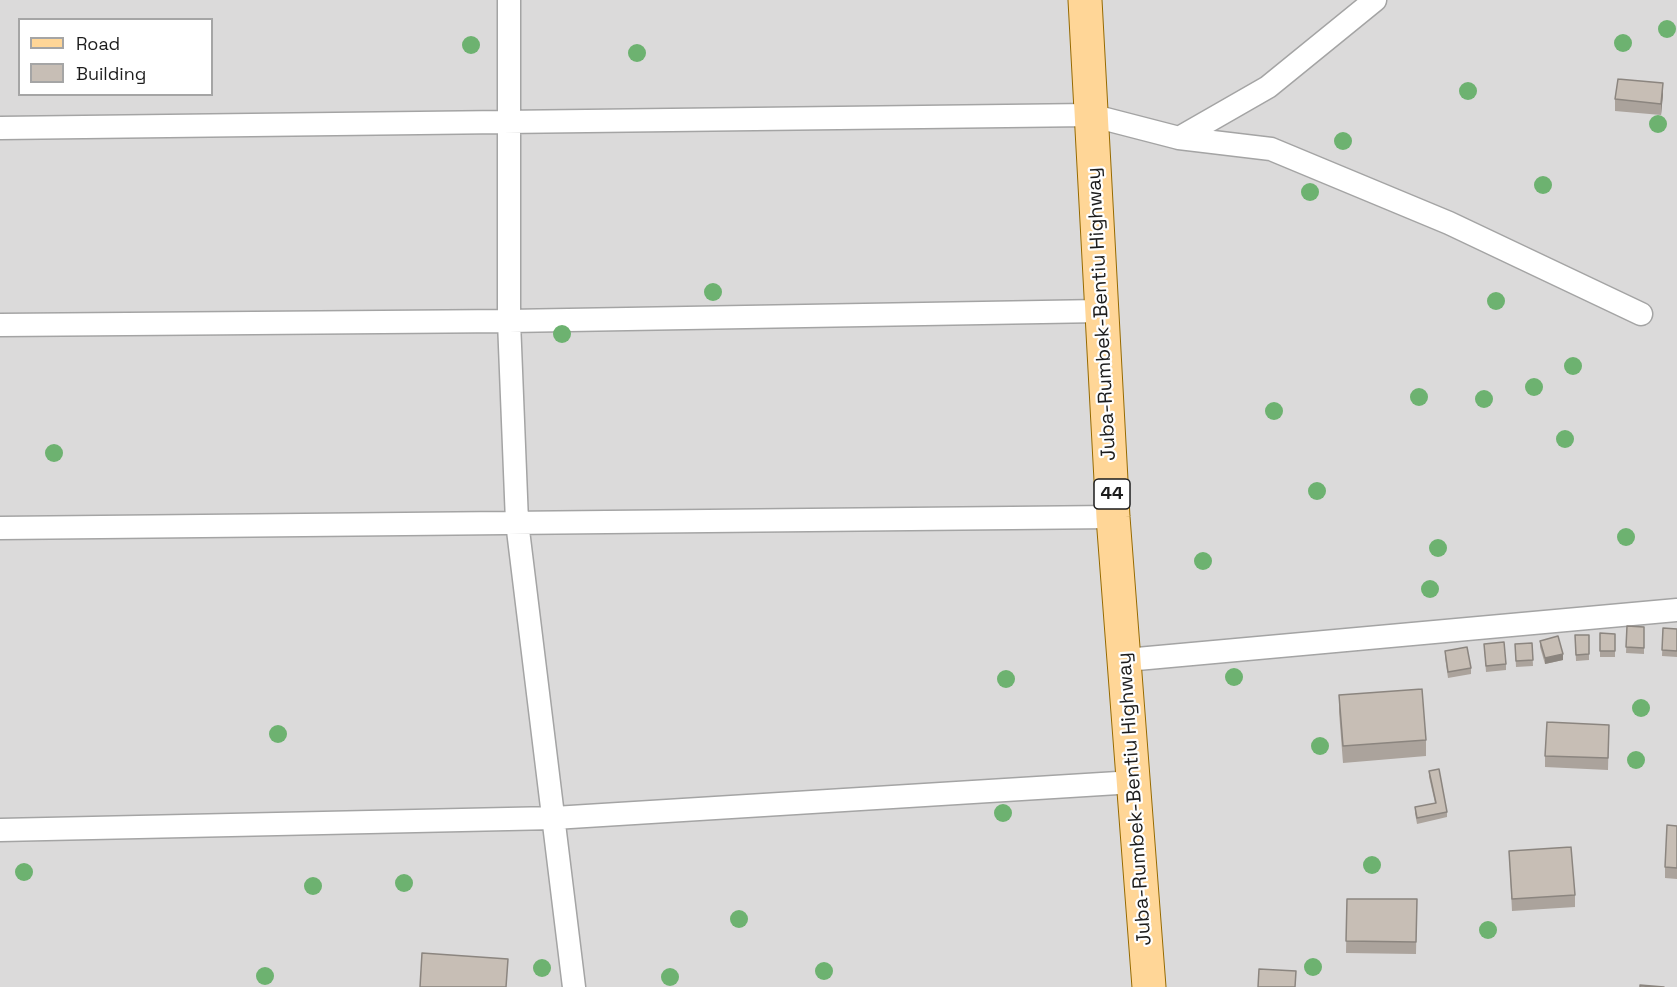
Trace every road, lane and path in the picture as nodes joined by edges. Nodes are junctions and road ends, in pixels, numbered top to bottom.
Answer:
1 (509, 0) edge
2 (1085, 0) edge
3 (1376, 0) edge
4 (1090, 115) junction
5 (508, 121) junction
6 (0, 128) edge
7 (1179, 138) junction
8 (1101, 311) junction
9 (1641, 314) dead end
10 (509, 321) junction
11 (0, 325) edge
12 (1113, 517) junction
13 (517, 522) junction
14 (0, 528) edge
15 (1677, 609) edge
16 (1126, 660) junction
17 (1134, 782) junction
18 (554, 818) junction
19 (0, 830) edge
20 (574, 987) edge
21 (1149, 987) edge

1 - 5 street
2 - 4 main road, Juba-Rumbek-Bentiu Highway / 44
3 - 7 street
4 - 5 street
4 - 7 street
4 - 8 main road, Juba-Rumbek-Bentiu Highway / 44
5 - 6 street
5 - 10 street
7 - 9 street
8 - 10 street
8 - 12 main road, Juba-Rumbek-Bentiu Highway / 44
10 - 11 street
10 - 13 street
12 - 13 street
12 - 16 main road, Juba-Rumbek-Bentiu Highway / 44
13 - 14 street
13 - 18 street
15 - 16 street
16 - 17 main road, Juba-Rumbek-Bentiu Highway / 44
17 - 18 street
17 - 21 main road, Juba-Rumbek-Bentiu Highway / 44
18 - 19 street
18 - 20 street

